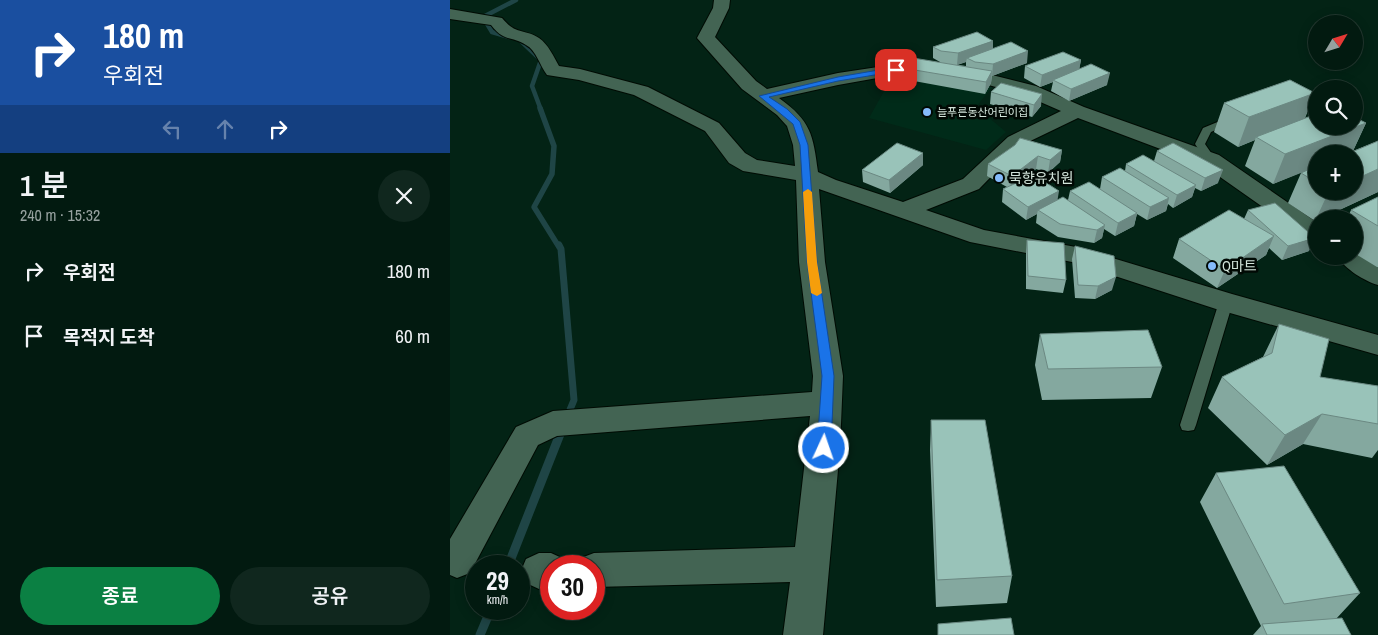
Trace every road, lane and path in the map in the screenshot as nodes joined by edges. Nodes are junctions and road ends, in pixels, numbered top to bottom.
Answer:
1 (722, 0) edge
2 (450, 14) edge
3 (763, 96) junction
4 (1078, 111) junction
5 (1235, 118) edge
6 (1211, 160) junction
7 (807, 175) junction
8 (904, 210) junction
9 (1308, 227) edge
10 (1362, 265) edge
11 (1378, 276) edge
12 (1226, 302) junction
13 (1378, 345) edge
14 (826, 403) junction
15 (1188, 424) dead end
16 (457, 561) dead end
17 (811, 564) junction
18 (605, 570) edge
19 (803, 635) edge

1 - 3 street
2 - 7 street
3 - 4 street
3 - 7 street
4 - 6 street
4 - 8 street
5 - 6 lane
6 - 9 street
7 - 8 street
7 - 14 street
8 - 12 street
10 - 11 street
12 - 13 street
12 - 15 lane
14 - 16 street
14 - 17 street
17 - 18 street
17 - 19 street

